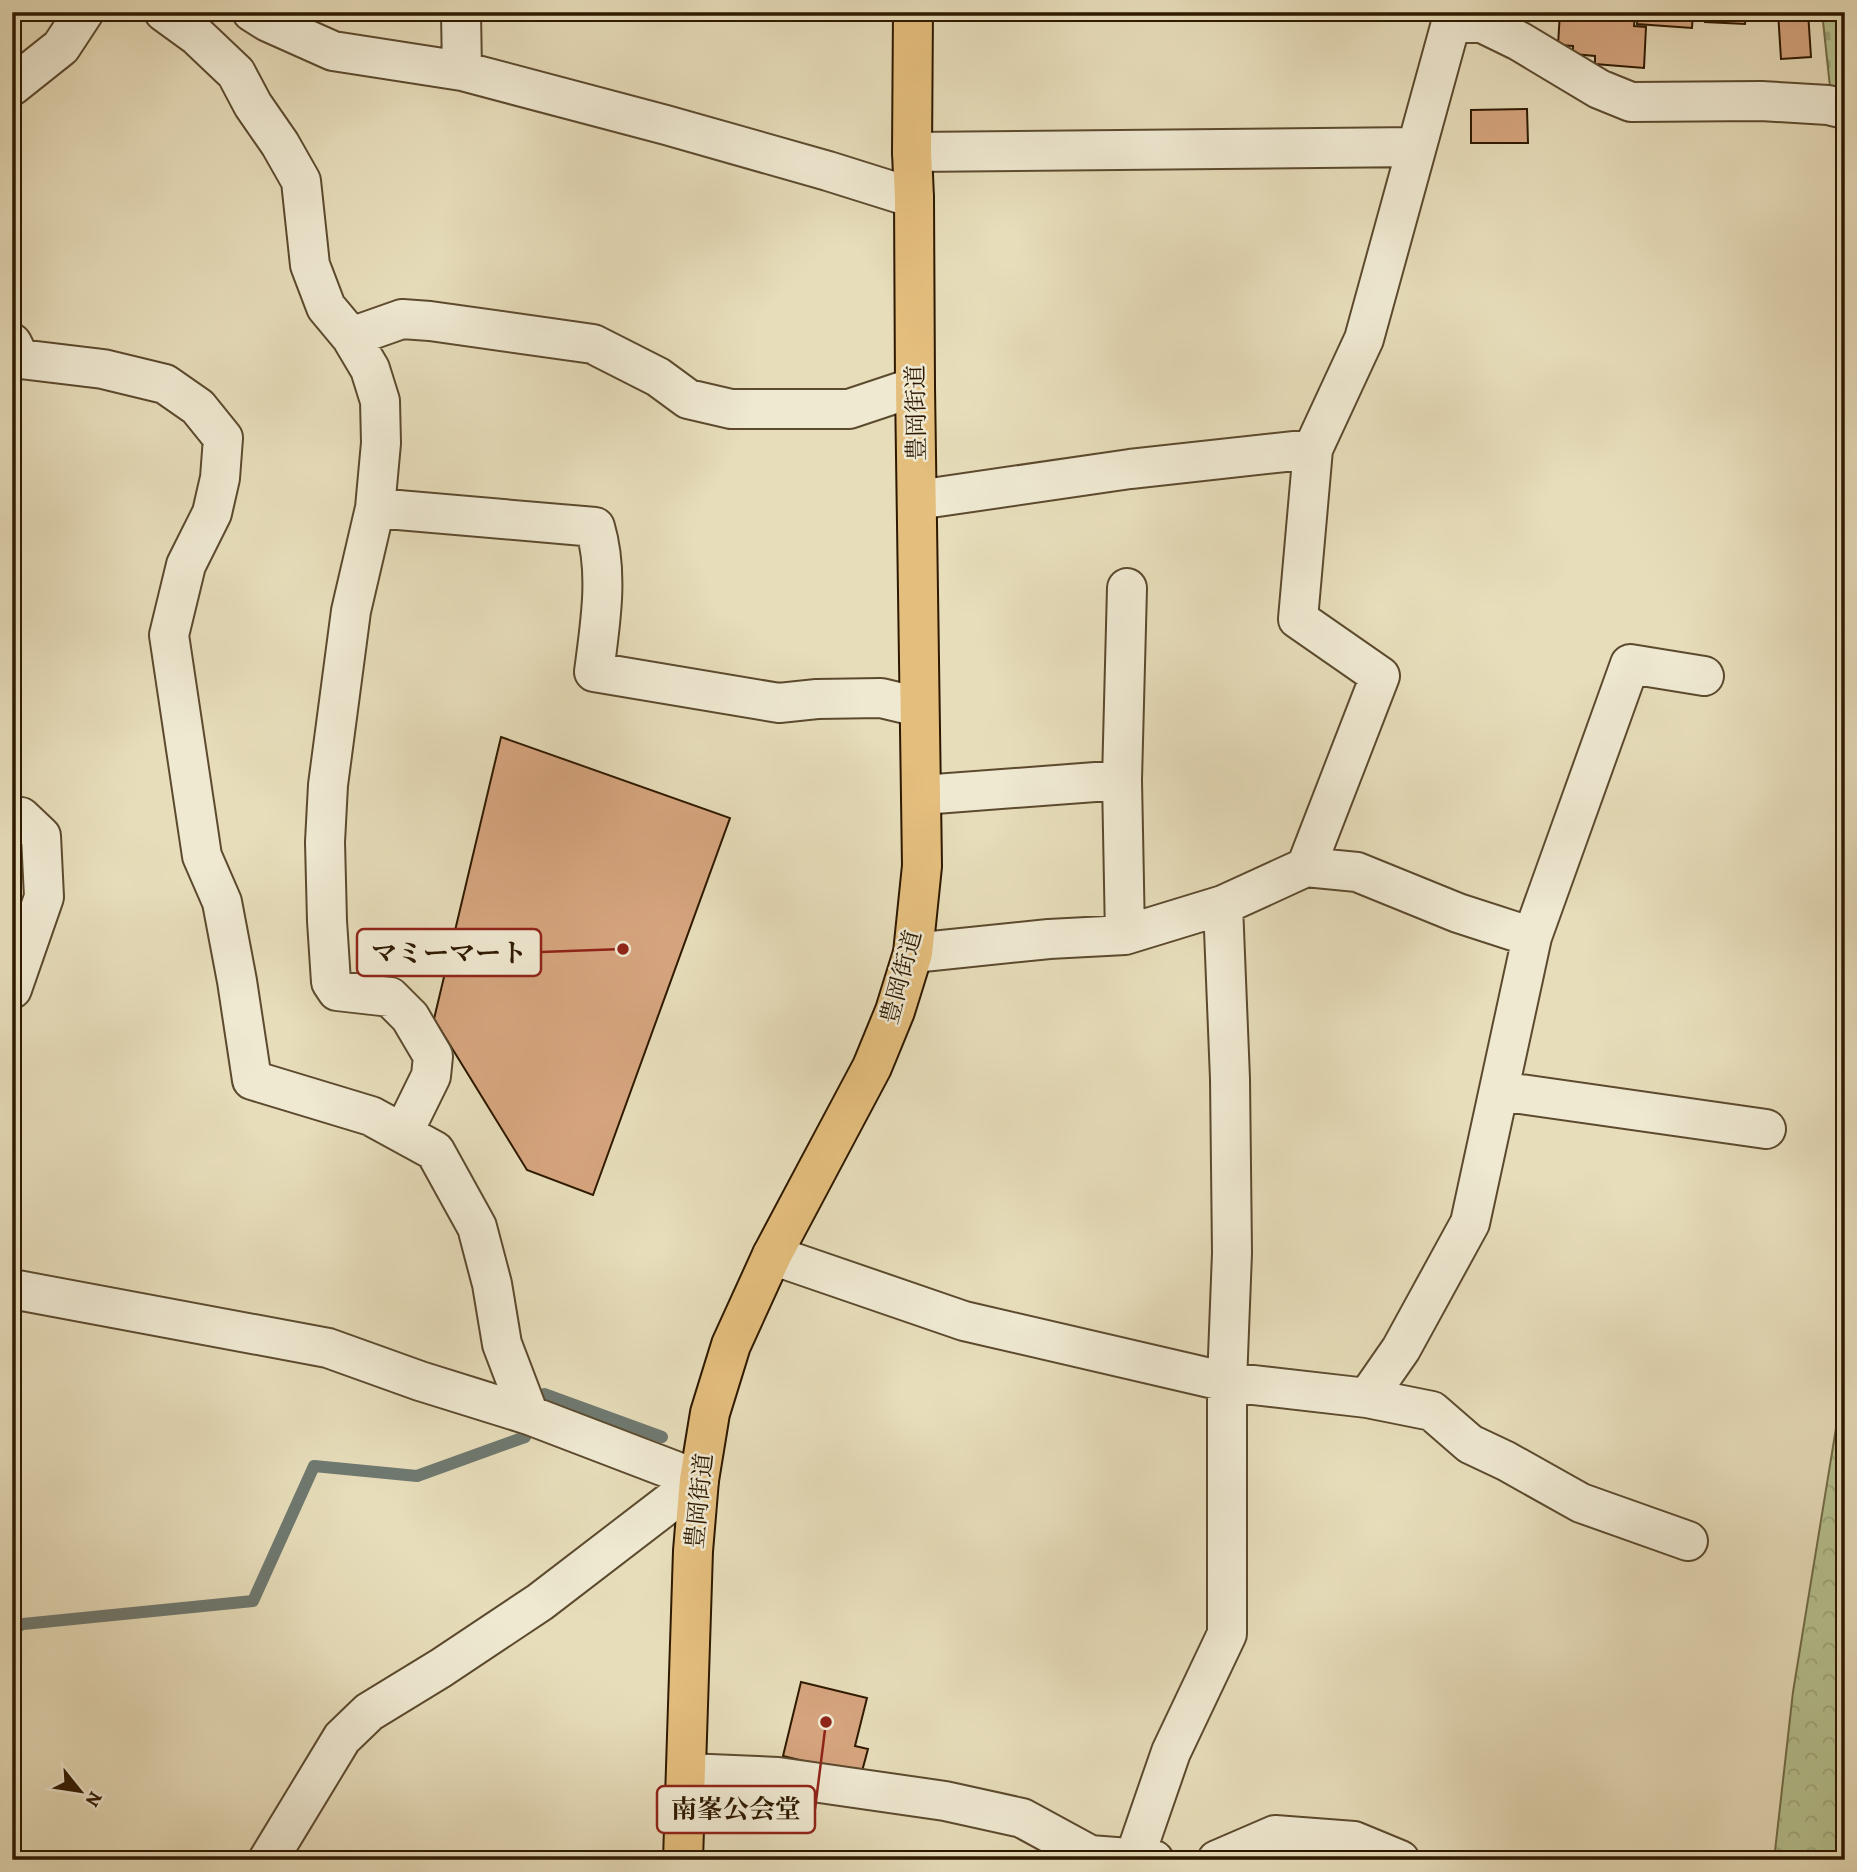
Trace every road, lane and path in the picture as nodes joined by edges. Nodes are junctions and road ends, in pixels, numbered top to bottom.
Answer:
1 (84, 12) edge
2 (164, 12) edge
3 (252, 12) edge
4 (461, 12) edge
5 (913, 12) edge
6 (1452, 17) edge
7 (462, 71) junction
8 (12, 86) edge
9 (1845, 109) edge
10 (1416, 147) junction
11 (912, 152) junction
12 (914, 198) junction
13 (351, 337) junction
14 (15, 354) edge
15 (915, 387) junction
16 (1313, 449) junction
17 (917, 500) junction
18 (375, 508) junction
19 (1127, 588) dead end
20 (1704, 676) dead end
21 (919, 707) junction
22 (1122, 780) junction
23 (922, 795) junction
24 (12, 816) edge
25 (1306, 867) junction
26 (1223, 905) junction
27 (1125, 935) junction
28 (1532, 937) junction
29 (913, 953) junction
30 (12, 989) edge
31 (1499, 1091) junction
32 (1766, 1129) dead end
33 (402, 1133) junction
34 (772, 1255) junction
35 (12, 1289) edge
36 (1227, 1382) junction
37 (1367, 1398) junction
38 (529, 1415) junction
39 (699, 1480) junction
40 (1688, 1541) dead end
41 (686, 1773) junction
42 (1134, 1859) edge
43 (268, 1860) edge
44 (683, 1860) edge
45 (1154, 1860) edge
46 (1217, 1860) edge
47 (1400, 1860) edge

1 - 8 street
2 - 13 street
3 - 7 street
4 - 7 street
5 - 11 main road, 豊岡街道
6 - 9 street
6 - 10 street
7 - 12 street
10 - 11 street
10 - 16 street
11 - 12 main road, 豊岡街道
12 - 15 main road, 豊岡街道
13 - 15 street
13 - 18 street
14 - 33 street
15 - 17 main road, 豊岡街道
16 - 17 street
16 - 25 street
17 - 21 main road, 豊岡街道
18 - 21 street
18 - 33 street
19 - 22 street
20 - 28 street
21 - 23 main road, 豊岡街道
22 - 23 street
22 - 27 street
23 - 29 main road, 豊岡街道
24 - 30 street
25 - 26 street
25 - 28 street
26 - 27 street
26 - 36 street
27 - 29 street
28 - 31 street
29 - 34 main road, 豊岡街道
31 - 32 street
31 - 37 street
33 - 38 street
34 - 36 street
34 - 39 main road, 豊岡街道
35 - 38 street
36 - 37 street
36 - 42 street
37 - 40 street
38 - 39 street
39 - 41 main road, 豊岡街道
39 - 43 street
41 - 42 street
41 - 44 main road, 豊岡街道
42 - 45 street
46 - 47 street

